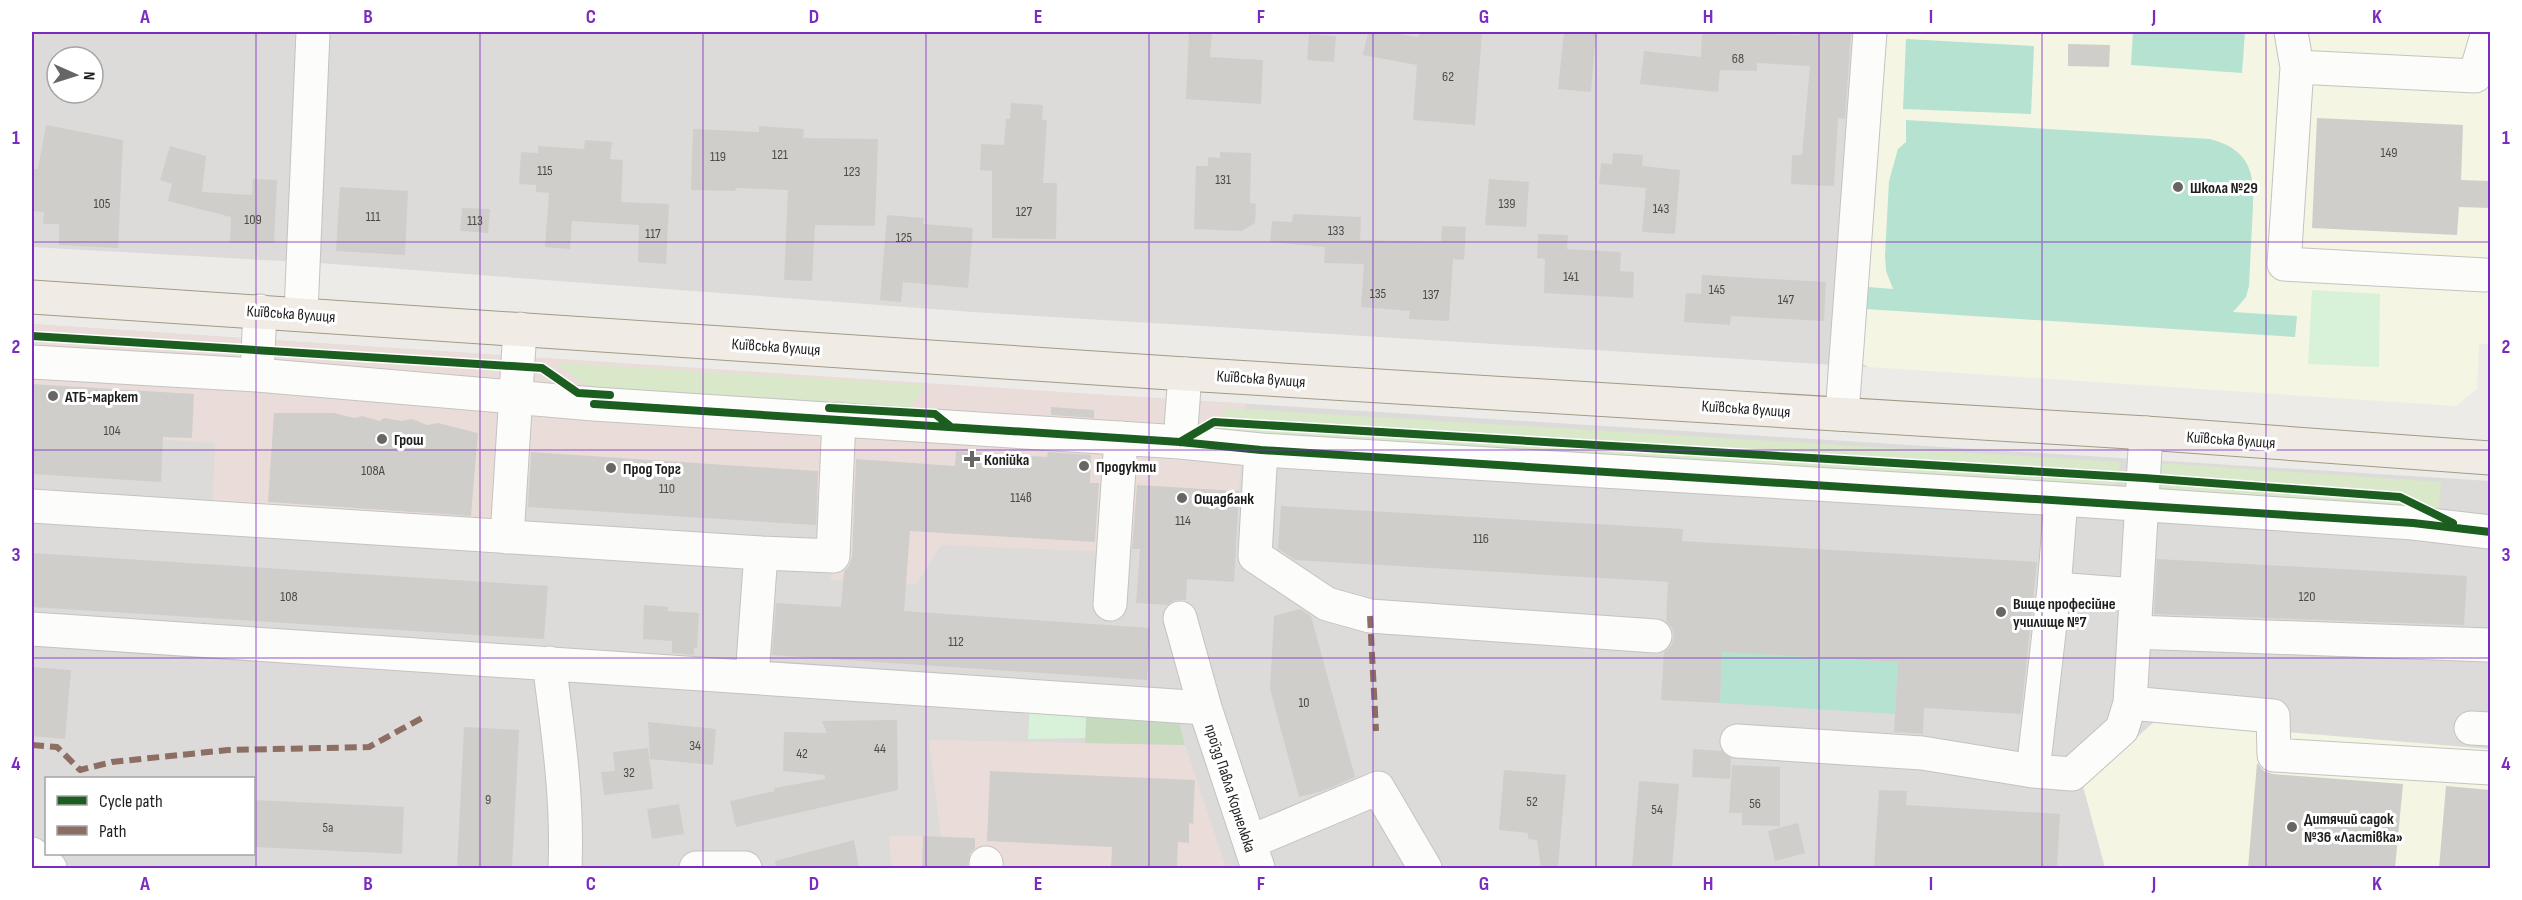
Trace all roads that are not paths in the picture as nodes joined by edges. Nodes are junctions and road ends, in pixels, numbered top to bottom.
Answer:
1 (313, 32) edge
2 (1870, 32) edge
3 (2291, 32) edge
4 (2488, 32) edge
5 (2297, 67) junction
6 (2485, 275) dead end
7 (32, 297) edge
8 (260, 311) junction
9 (301, 314) junction
10 (520, 329) junction
11 (32, 362) edge
12 (1185, 374) junction
13 (257, 375) junction
14 (515, 397) junction
15 (1842, 414) junction
16 (839, 419) junction
17 (2146, 433) junction
18 (1121, 438) junction
19 (1180, 442) junction
20 (1261, 450) junction
21 (2490, 458) edge
22 (2061, 500) junction
23 (2142, 505) junction
24 (32, 507) edge
25 (2490, 532) edge
26 (507, 537) junction
27 (761, 553) junction
28 (2054, 589) junction
29 (2136, 595) junction
30 (1110, 604) dead end
31 (1180, 618) dead end
32 (32, 629) edge
33 (2134, 632) junction
34 (1655, 636) dead end
35 (2488, 645) dead end
36 (549, 663) junction
37 (752, 677) junction
38 (2130, 704) junction
39 (1205, 708) junction
40 (1737, 741) dead end
41 (2490, 768) edge
42 (2033, 771) junction
43 (566, 836) junction
44 (32, 854) edge
45 (1254, 855) edge
46 (50, 868) edge
47 (565, 868) edge
48 (586, 868) edge
49 (696, 868) edge
50 (743, 868) edge
51 (1425, 868) edge

1 - 9 street
2 - 15 street
3 - 5 street
4 - 5 street
5 - 6 street
7 - 8 main road, Київська вулиця
8 - 9 main road, Київська вулиця
8 - 13 street
9 - 10 main road, Київська вулиця
10 - 12 main road, Київська вулиця
10 - 14 street
11 - 13 street
12 - 15 main road, Київська вулиця
12 - 19 street
13 - 14 street
14 - 16 street
14 - 26 street
15 - 17 main road, Київська вулиця
16 - 18 street
16 - 27 street
17 - 21 main road, Київська вулиця
17 - 23 street
18 - 19 street
18 - 30 street
19 - 20 street
20 - 22 street
20 - 34 street
22 - 23 street
22 - 28 street
23 - 25 street
23 - 29 street
24 - 26 street
26 - 27 street
27 - 37 street
28 - 29 street
28 - 42 street
29 - 33 street
31 - 39 street, проїзд Павла Корнелюка
32 - 36 street
33 - 35 street
33 - 38 street
36 - 37 street
36 - 43 street
37 - 39 street
38 - 41 street
38 - 42 street
39 - 45 street, проїзд Павла Корнелюка
40 - 42 street
43 - 47 street
43 - 48 street
44 - 46 street
45 - 51 street
49 - 50 street

